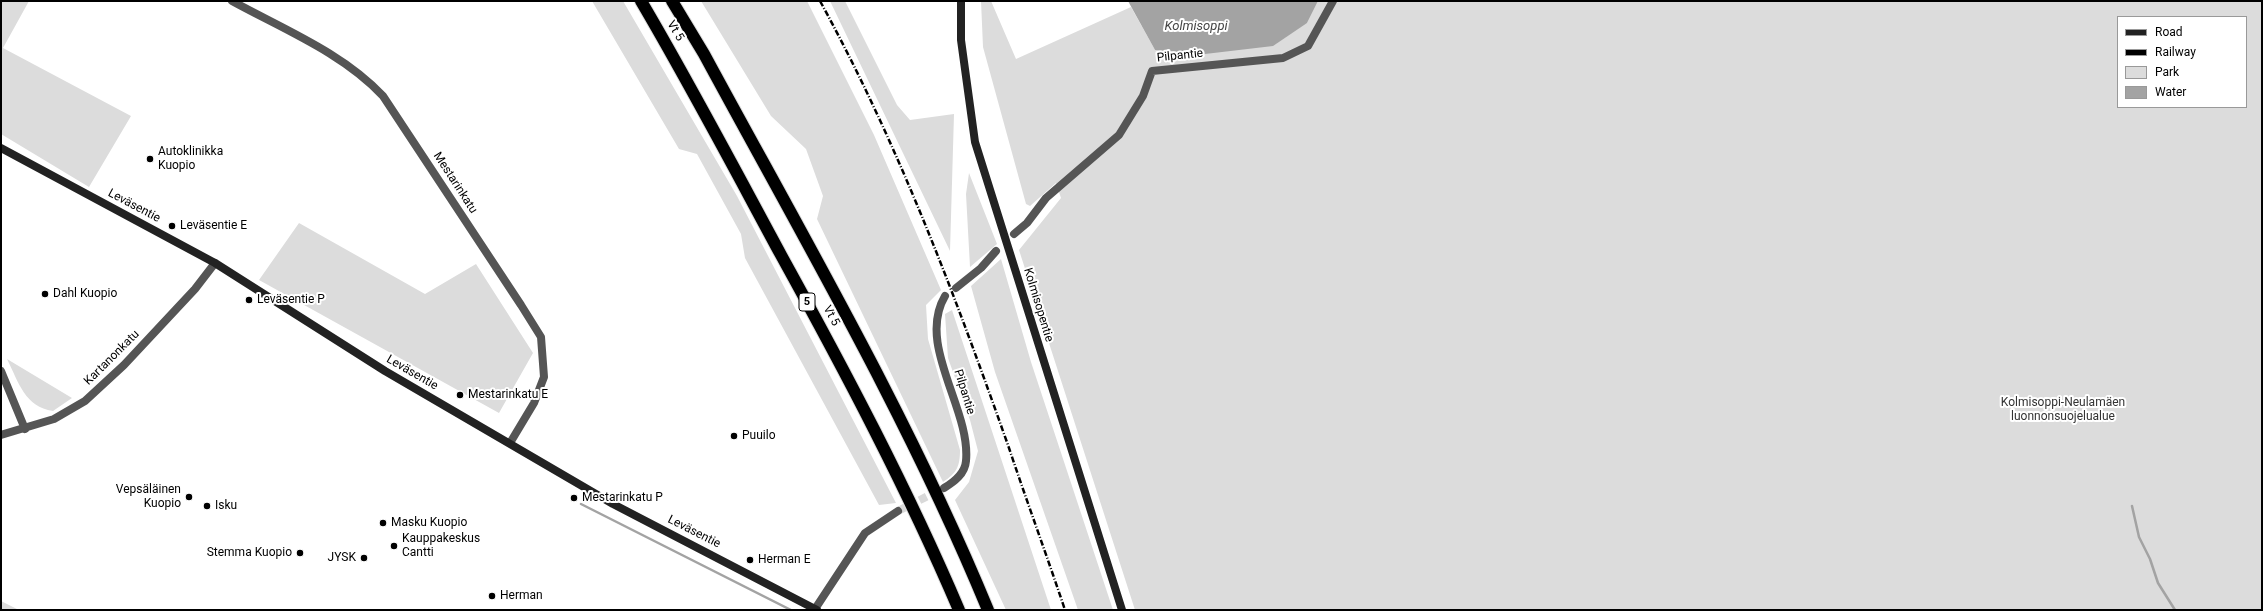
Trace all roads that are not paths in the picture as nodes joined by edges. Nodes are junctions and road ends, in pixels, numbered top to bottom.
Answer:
1 (232, 1) edge
2 (641, 1) edge
3 (672, 1) edge
4 (961, 1) edge
5 (1333, 1) edge
6 (1, 148) edge
7 (1014, 234) dead end
8 (996, 251) dead end
9 (215, 263) junction
10 (956, 288) dead end
11 (945, 296) dead end
12 (1, 372) edge
13 (25, 429) junction
14 (1, 435) edge
15 (510, 443) junction
16 (944, 488) tunnel mouth
17 (898, 510) tunnel mouth
18 (816, 610) edge
19 (959, 610) edge
20 (988, 610) edge
21 (1122, 610) edge

1 - 15 street, Mestarinkatu
2 - 19 highway, Vt 5 / 5
3 - 20 highway, Vt 5 / 5
4 - 21 main road, Kolmisopentie
5 - 7 street, Pilpantie
6 - 9 main road, Leväsentie
8 - 10 street
9 - 13 street, Kartanonkatu
9 - 15 main road, Leväsentie
11 - 16 street, Pilpantie
12 - 13 street
13 - 14 street, Kartanonkatu
15 - 18 main road, Leväsentie
17 - 18 street

